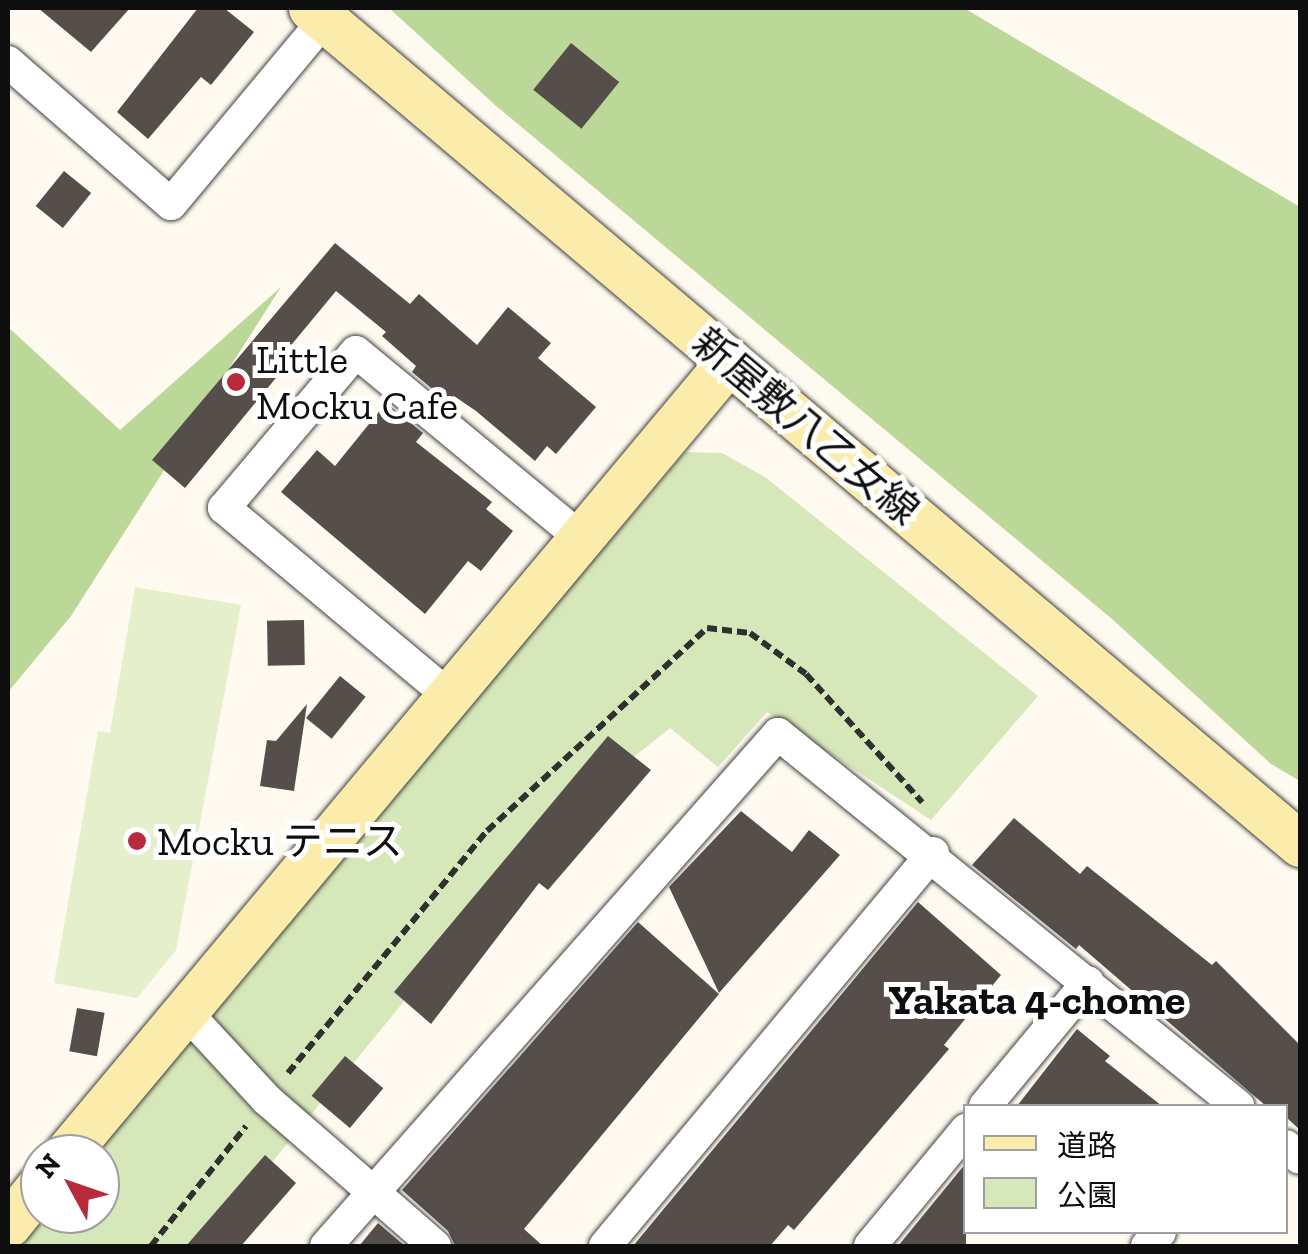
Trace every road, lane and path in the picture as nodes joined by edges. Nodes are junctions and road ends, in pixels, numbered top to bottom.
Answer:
1 (318, 13) edge
2 (8, 62) edge
3 (730, 361) junction
4 (580, 537) junction
5 (448, 695) junction
6 (1300, 844) edge
7 (933, 853) junction
8 (1088, 982) junction
9 (184, 1010) junction
10 (266, 1099) junction
11 (987, 1104) edge
12 (1236, 1104) edge
13 (82, 1134) edge
14 (963, 1134) edge
15 (368, 1194) junction
16 (151, 1246) edge
17 (326, 1246) edge
18 (436, 1246) edge
19 (605, 1246) edge
20 (870, 1246) edge

1 - 2 street
1 - 3 street, 新屋敷八乙女線
3 - 4 street
3 - 6 street, 新屋敷八乙女線
4 - 5 street
4 - 5 street
5 - 9 street
7 - 8 street
7 - 10 path
7 - 15 street
7 - 19 street
8 - 11 street
8 - 12 street
9 - 10 street
9 - 13 street
10 - 15 street
10 - 16 path
14 - 20 street
15 - 17 street
15 - 18 street

